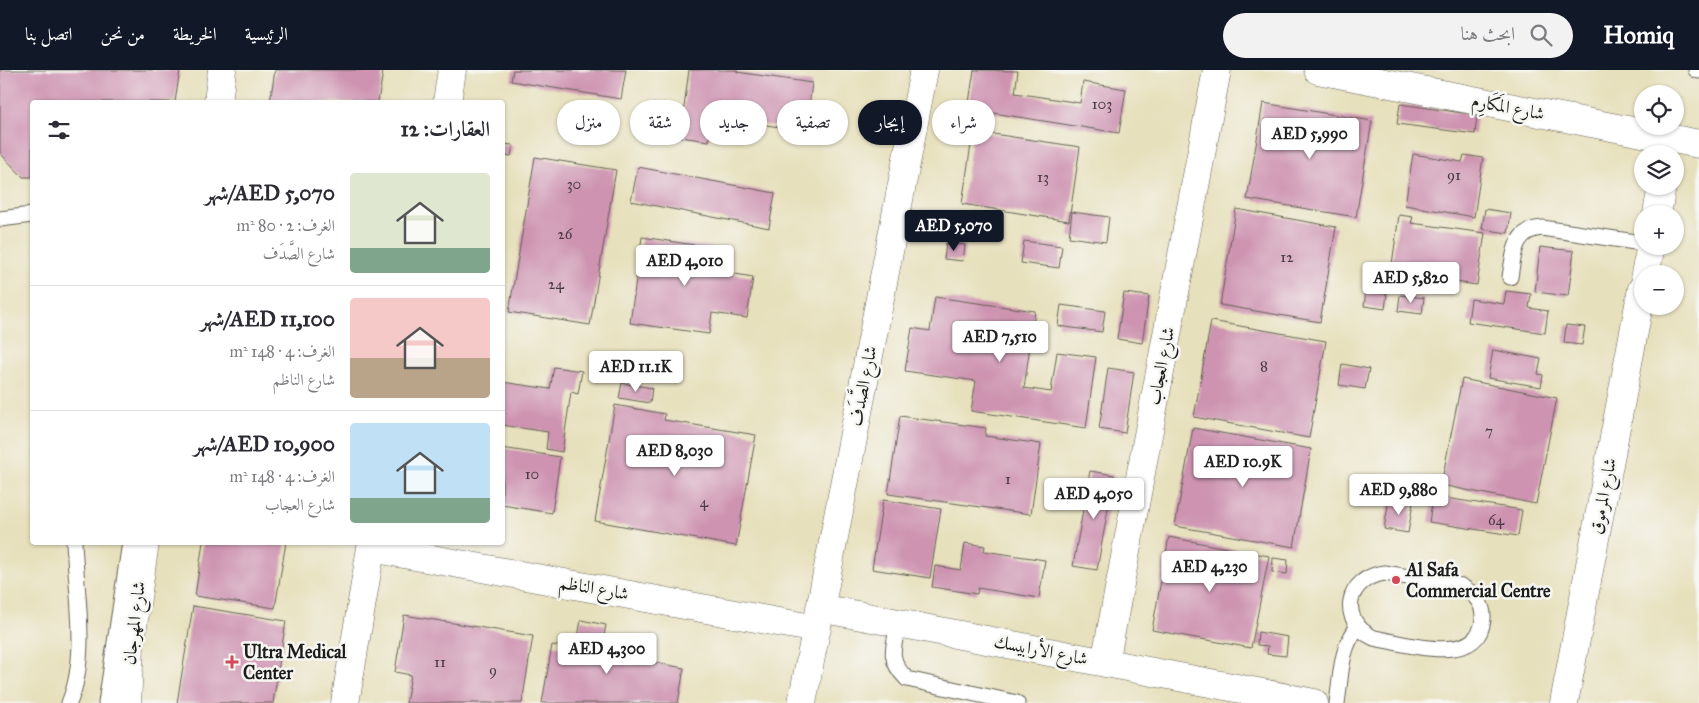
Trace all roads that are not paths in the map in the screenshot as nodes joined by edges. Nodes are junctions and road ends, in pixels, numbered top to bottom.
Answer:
1 (452, 70) edge
2 (924, 70) edge
3 (1217, 70) edge
4 (1318, 70) edge
5 (446, 100) edge
6 (1699, 144) edge
7 (1665, 145) edge
8 (1684, 145) edge
9 (30, 215) edge
10 (0, 219) edge
11 (1634, 242) edge
12 (1510, 277) dead end
13 (1637, 315) edge
14 (74, 545) edge
15 (130, 545) edge
16 (145, 545) edge
17 (371, 545) edge
18 (819, 618) junction
19 (899, 623) junction
20 (1358, 627) junction
21 (1105, 663) junction
22 (1260, 698) edge
23 (69, 703) edge
24 (106, 703) edge
25 (127, 703) edge
26 (344, 703) edge
27 (802, 703) edge
28 (1017, 703) edge
29 (1314, 703) edge
30 (1337, 703) edge
31 (1564, 703) edge

1 - 5 street
2 - 18 street, شارع الصَّدَف
3 - 21 street, شارع العجاب
4 - 7 street, شارع المَكَارِم
6 - 8 street, شارع المَكَارِم
9 - 10 lane
11 - 12 lane
13 - 31 street, شارع المرموق
14 - 23 lane
15 - 24 lane
16 - 25 street, شارع المهرجان
17 - 18 street, شارع الناظم
17 - 26 street
18 - 19 street, شارع الأرابيسك
18 - 27 street, شارع الصَّدَف
19 - 21 street, شارع الأرابيسك
19 - 28 lane
20 - 20 lane
20 - 30 lane
21 - 22 street, شارع الأرابيسك
22 - 29 street, شارع الأرابيسك

